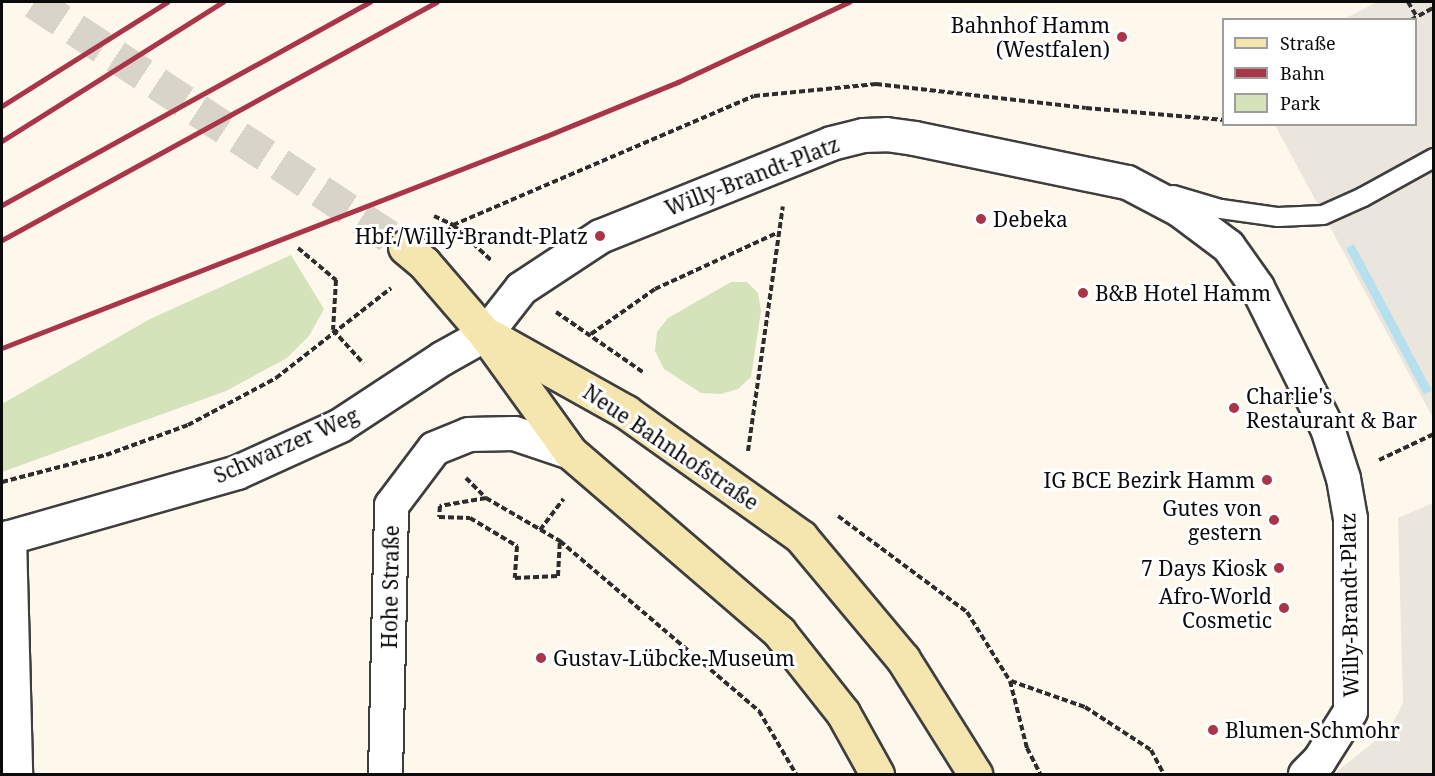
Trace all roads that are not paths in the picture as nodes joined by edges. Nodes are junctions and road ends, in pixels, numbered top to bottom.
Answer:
1 (1434, 158) edge
2 (1127, 182) junction
3 (415, 255) tunnel mouth
4 (485, 334) junction
5 (570, 452) junction
6 (5, 538) edge
7 (15, 774) edge
8 (385, 774) edge
9 (877, 774) edge
10 (975, 774) edge
11 (1305, 774) edge

1 - 2 lane, Willy-Brandt-Platz
2 - 4 street, Willy-Brandt-Platz
2 - 11 street, Willy-Brandt-Platz
3 - 4 main road
4 - 5 main road
4 - 6 street, Schwarzer Weg
4 - 10 main road, Neue Bahnhofstraße
5 - 8 street, Hohe Straße
5 - 9 main road
6 - 7 street

